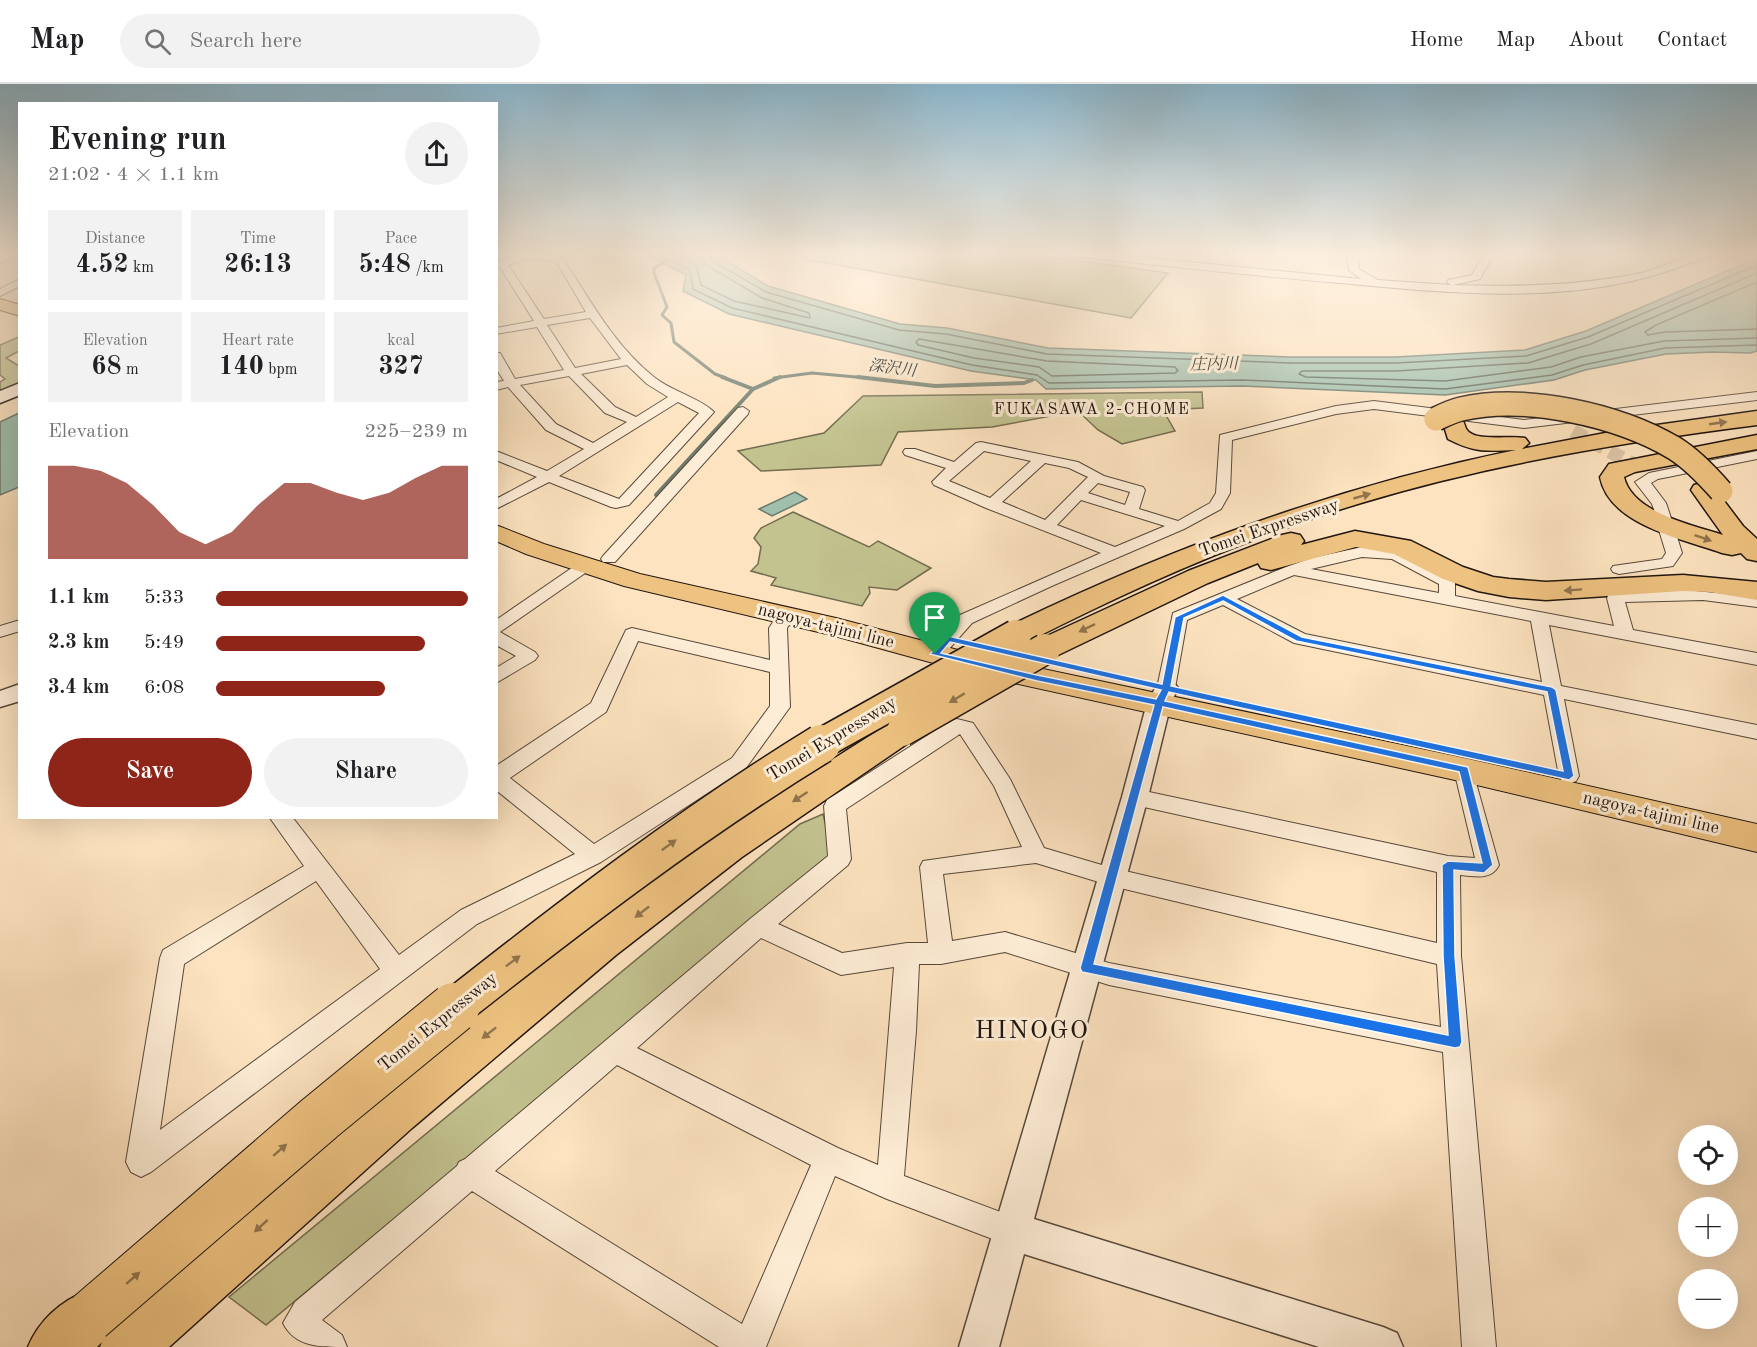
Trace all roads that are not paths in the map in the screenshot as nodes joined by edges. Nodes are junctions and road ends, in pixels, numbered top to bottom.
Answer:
1 (531, 311) edge
2 (591, 311) edge
3 (593, 314) junction
4 (540, 324) junction
5 (498, 331) edge
6 (498, 360) edge
7 (629, 361) junction
8 (572, 371) junction
9 (511, 383) junction
10 (498, 386) edge
11 (18, 389) edge
12 (1757, 396) edge
13 (678, 397) junction
14 (0, 398) edge
15 (743, 411) dead end
16 (1757, 418) edge
17 (636, 421) junction
18 (1555, 422) junction
19 (1680, 428) junction
20 (1573, 431) tunnel mouth
21 (593, 448) junction
22 (1756, 449) edge
23 (910, 452) dead end
24 (498, 456) edge
25 (1041, 459) junction
26 (957, 466) junction
27 (1640, 468) tunnel mouth
28 (549, 476) junction
29 (1654, 476) junction
30 (1095, 478) junction
31 (1712, 491) junction
32 (1079, 495) junction
33 (498, 504) edge
34 (991, 505) junction
35 (1250, 508) dead end
36 (1131, 510) junction
37 (498, 518) edge
38 (1047, 526) junction
39 (1179, 526) junction
40 (1757, 526) edge
41 (498, 533) edge
42 (1745, 550) edge
43 (1115, 553) junction
44 (597, 562) junction
45 (1619, 569) dead end
46 (1292, 570) junction
47 (1757, 591) edge
48 (1223, 597) junction
49 (1447, 600) junction
50 (1757, 602) edge
51 (1129, 608) junction
52 (786, 616) junction
53 (1539, 618) junction
54 (18, 625) edge
55 (498, 627) edge
56 (0, 632) edge
57 (1625, 634) junction
58 (498, 638) edge
59 (1023, 638) junction
60 (1757, 659) edge
61 (933, 660) junction
62 (780, 668) junction
63 (498, 676) edge
64 (1552, 690) junction
65 (18, 693) edge
66 (1163, 695) junction
67 (0, 699) edge
68 (1757, 732) edge
69 (1464, 770) junction
70 (498, 776) edge
71 (1569, 776) junction
72 (498, 779) edge
73 (1135, 797) junction
74 (1757, 817) edge
75 (282, 819) edge
76 (1757, 838) edge
77 (1036, 854) junction
78 (593, 856) junction
79 (1448, 865) junction
80 (317, 869) junction
81 (1112, 877) junction
82 (758, 926) junction
83 (941, 953) junction
84 (907, 954) junction
85 (1449, 956) junction
86 (1086, 968) junction
87 (395, 970) junction
88 (1455, 1042) junction
89 (615, 1050) junction
90 (828, 1158) junction
91 (469, 1172) junction
92 (887, 1184) junction
93 (1011, 1231) junction
94 (91, 1337) edge
95 (330, 1347) edge
96 (749, 1347) edge
97 (979, 1347) edge
98 (1383, 1347) edge
99 (1479, 1347) edge

1 - 4 street
2 - 3 street
3 - 4 street
3 - 7 street
4 - 5 street
4 - 8 street
6 - 9 street
7 - 8 street
7 - 13 street
8 - 9 street
8 - 17 street
9 - 10 street
9 - 21 street
11 - 14 main road
12 - 18 street
13 - 17 street
13 - 28 street
15 - 44 street
19 -> 16 highway, Tomei Expressway
17 - 21 street
18 - 20 street
18 - 39 street
19 - 31 highway
59 -> 19 highway, Tomei Expressway
21 - 28 street
22 - 29 street
22 -> 42 highway
22 - 51 highway, Tomei Expressway
23 - 26 street
24 - 28 street
25 - 26 street
25 - 30 street
25 - 34 street
26 - 34 street
27 - 29 street
28 - 33 street
29 - 45 street
30 - 32 street
30 - 36 street
31 - 40 highway
31 - 42 highway
32 - 36 street
32 - 38 street
34 - 38 street
35 - 59 highway
36 - 39 street
37 - 44 main road, nagoya-tajimi line
38 - 43 street
39 - 43 street
41 - 44 main road, nagoya-tajimi line
43 - 61 street
44 - 52 main road, nagoya-tajimi line
44 - 55 street
44 - 61 main road, nagoya-tajimi line
46 - 48 street
46 - 49 street
46 - 49 street
47 -> 51 highway
48 - 64 street
48 - 66 street
49 - 53 street
50 - 57 street
51 -> 59 highway, Tomei Expressway
52 - 61 main road, nagoya-tajimi line
52 - 62 street
53 - 57 street
53 - 64 street
54 - 56 street
57 - 60 street
58 - 63 street
59 - 61 highway, Tomei Expressway, bridge
59 -> 94 highway, Tomei Expressway, bridge
61 - 66 main road, nagoya-tajimi line
94 -> 61 highway, Tomei Expressway, bridge
62 - 70 street
62 - 78 street
64 - 68 street
64 - 71 street
65 - 67 street
66 - 69 main road, nagoya-tajimi line
66 - 71 main road, nagoya-tajimi line
66 - 73 street
69 - 76 main road, nagoya-tajimi line
69 - 79 street
71 - 74 main road, nagoya-tajimi line
72 - 78 street
73 - 79 street
73 - 81 street
75 - 80 street
77 - 81 street
77 - 82 street
77 - 83 street
78 - 87 street
79 - 85 street
80 - 87 street
80 - 87 street
81 - 85 street
81 - 86 street
82 - 84 street
82 - 89 street
83 - 84 street
83 - 86 street
84 - 92 street
85 - 88 street
86 - 88 street
86 - 93 street
88 - 99 street
89 - 90 street
89 - 91 street
90 - 92 street
90 - 96 street
91 - 95 street
91 - 96 street
92 - 93 street
93 - 97 street
93 - 98 street

